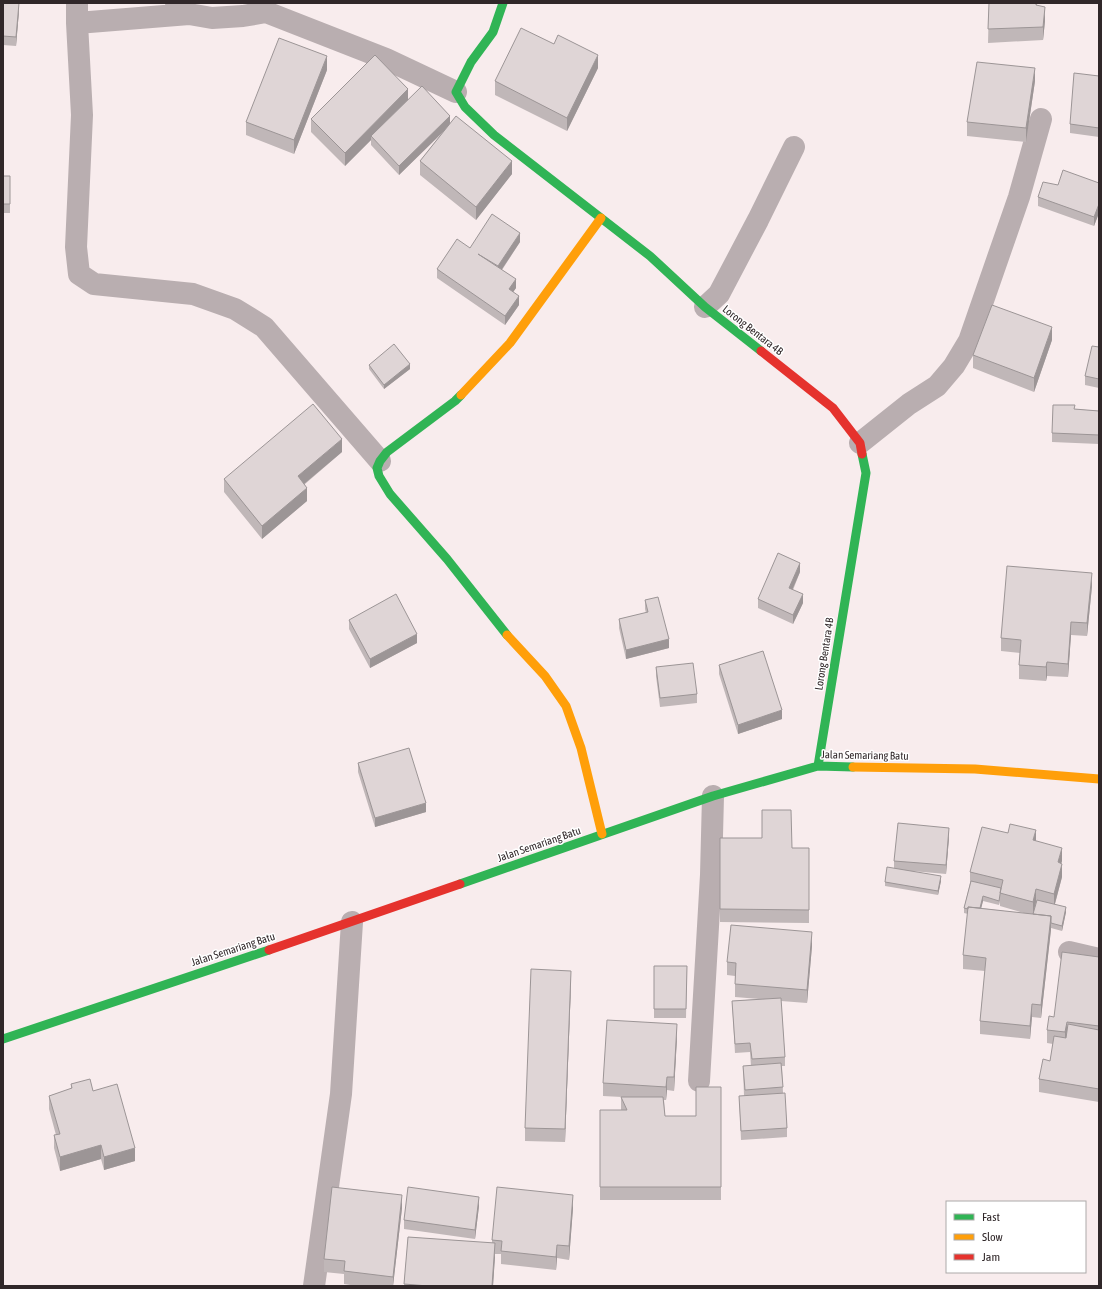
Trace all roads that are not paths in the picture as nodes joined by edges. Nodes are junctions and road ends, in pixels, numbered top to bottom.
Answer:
1 (503, 3) edge
2 (266, 7) edge
3 (182, 9) edge
4 (77, 13) edge
5 (456, 92) junction
6 (1041, 119) dead end
7 (794, 147) dead end
8 (601, 218) junction
9 (705, 307) junction
10 (860, 443) junction
11 (380, 461) junction
12 (818, 766) junction
13 (1099, 779) edge
14 (713, 796) junction
15 (602, 834) junction
16 (352, 922) junction
17 (1069, 952) edge
18 (1099, 959) edge
19 (3, 1039) edge
20 (699, 1081) dead end
21 (314, 1286) edge

1 - 5 street
2 - 3 street
2 - 5 street
3 - 4 street
4 - 11 street
5 - 8 street, Lorong Bentara 4B
6 - 10 street
7 - 9 street
8 - 9 street, Lorong Bentara 4B
8 - 11 street
9 - 10 street, Lorong Bentara 4B
10 - 12 street, Lorong Bentara 4B
11 - 15 street
12 - 13 street, Jalan Semariang Batu
12 - 14 street, Jalan Semariang Batu
14 - 15 street, Jalan Semariang Batu
14 - 20 street
15 - 16 street, Jalan Semariang Batu
16 - 19 street, Jalan Semariang Batu
16 - 21 street
17 - 18 street

